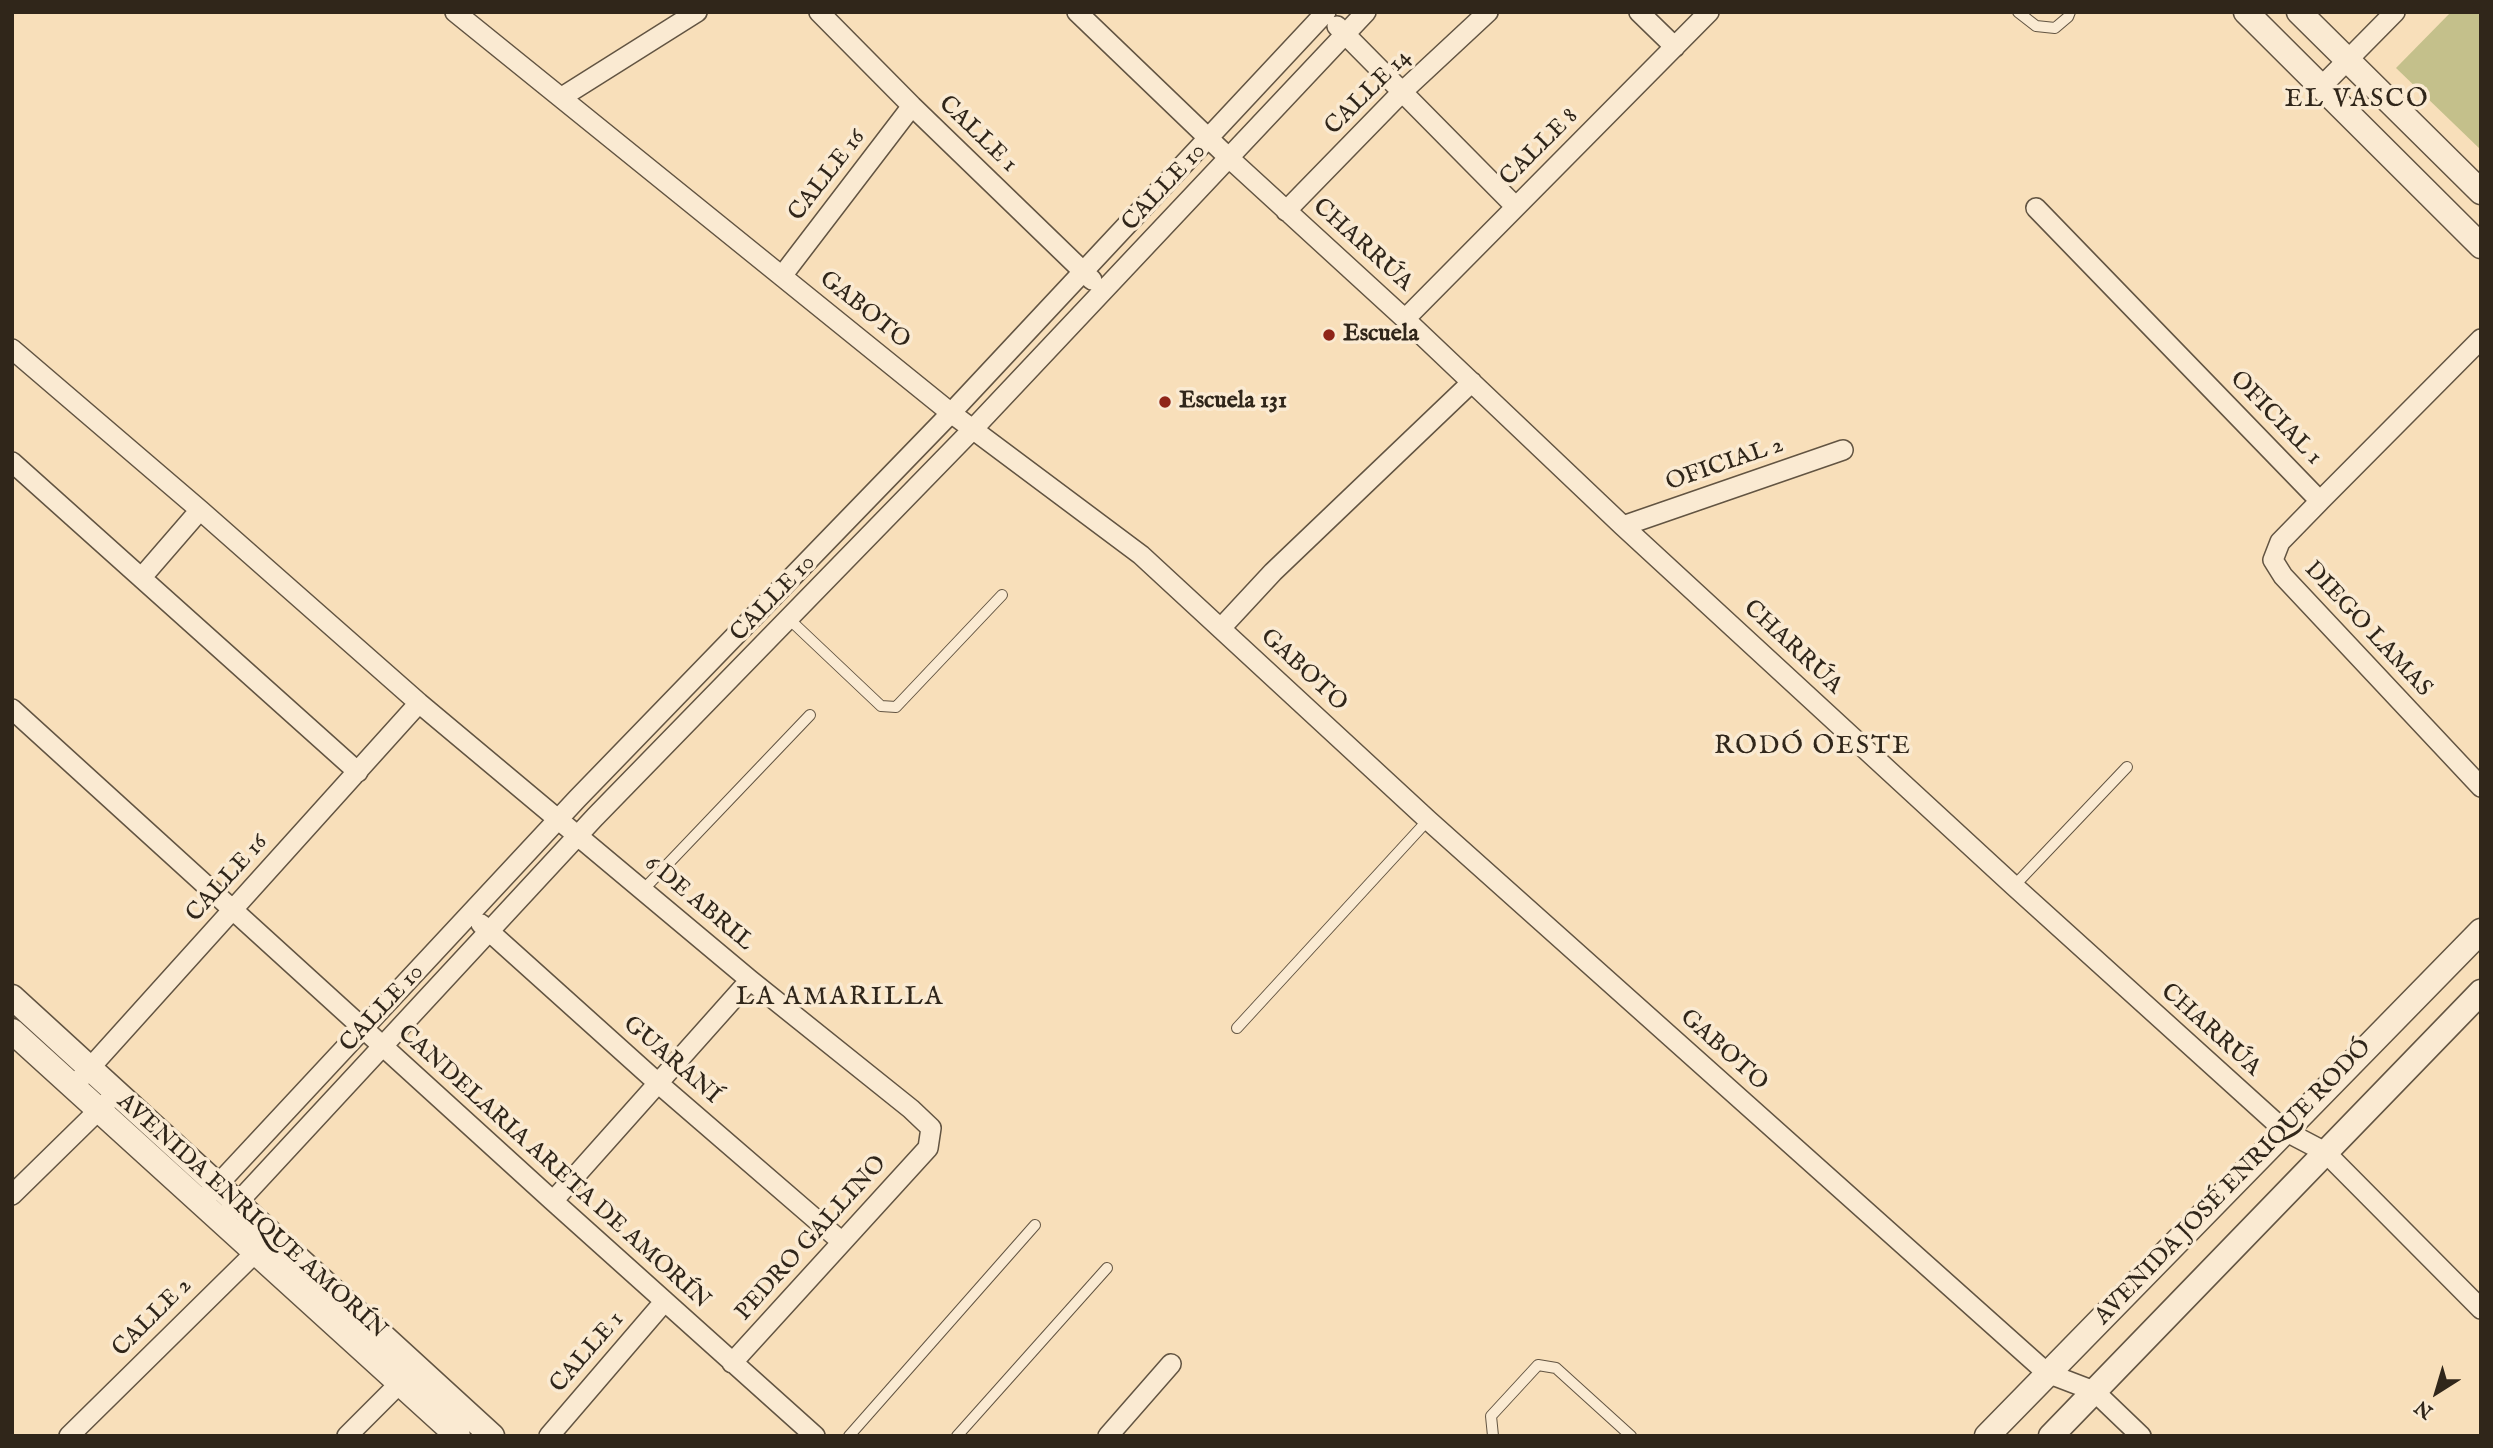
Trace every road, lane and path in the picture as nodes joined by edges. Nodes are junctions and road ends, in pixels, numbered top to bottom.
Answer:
1 (455, 12) edge
2 (697, 12) edge
3 (819, 12) edge
4 (1077, 12) edge
5 (1366, 12) edge
6 (1488, 12) edge
7 (1639, 12) edge
8 (1709, 12) edge
9 (2018, 12) edge
10 (2070, 12) edge
11 (2246, 12) edge
12 (2299, 12) edge
13 (2395, 12) edge
14 (1324, 13) edge
15 (1345, 34) junction
16 (1675, 47) junction
17 (2346, 60) junction
18 (2321, 87) junction
19 (1402, 92) junction
20 (562, 97) junction
21 (912, 106) junction
22 (1208, 137) junction
23 (1228, 157) junction
24 (2481, 192) edge
25 (1516, 207) junction
26 (2036, 208) dead end
27 (1286, 211) junction
28 (2481, 246) edge
29 (1084, 272) junction
30 (782, 276) junction
31 (1103, 290) junction
32 (1405, 318) junction
33 (2481, 339) edge
34 (12, 349) edge
35 (1472, 382) junction
36 (951, 413) junction
37 (974, 428) junction
38 (1843, 450) dead end
39 (15, 469) edge
40 (2320, 501) junction
41 (200, 510) junction
42 (1623, 526) junction
43 (142, 578) junction
44 (1002, 594) dead end
45 (789, 619) junction
46 (1221, 628) junction
47 (419, 703) junction
48 (12, 709) edge
49 (810, 715) dead end
50 (2127, 767) dead end
51 (358, 772) junction
52 (2481, 787) edge
53 (558, 819) junction
54 (1428, 820) junction
55 (578, 836) junction
56 (2014, 886) junction
57 (643, 890) junction
58 (233, 911) junction
59 (470, 914) junction
60 (2481, 931) edge
61 (489, 932) junction
62 (750, 979) junction
63 (2481, 992) edge
64 (12, 997) edge
65 (1237, 1028) dead end
66 (363, 1029) junction
67 (12, 1031) edge
68 (382, 1046) junction
69 (89, 1069) junction
70 (659, 1084) junction
71 (73, 1087) junction
72 (107, 1102) junction
73 (2285, 1131) junction
74 (928, 1148) joint
75 (2325, 1152) junction
76 (12, 1195) edge
77 (209, 1195) junction
78 (552, 1201) junction
79 (228, 1212) junction
80 (1035, 1225) dead end
81 (842, 1242) junction
82 (264, 1244) junction
83 (1107, 1268) dead end
84 (664, 1302) junction
85 (2481, 1309) edge
86 (733, 1363) junction
87 (1171, 1364) dead end
88 (2048, 1373) junction
89 (408, 1375) junction
90 (2094, 1391) junction
91 (69, 1436) edge
92 (347, 1436) edge
93 (457, 1436) edge
94 (492, 1436) edge
95 (549, 1436) edge
96 (815, 1436) edge
97 (849, 1436) edge
98 (957, 1436) edge
99 (1108, 1436) edge
100 (1493, 1436) edge
101 (1631, 1436) edge
102 (1987, 1436) edge
103 (2051, 1436) edge
104 (2141, 1436) edge

1 - 20 street, GABOTO
2 - 20 street
3 - 21 street, CALLE 1
4 - 22 street, CHARRÚA
5 - 15 street, CALLE 10
6 - 19 street, CALLE 14
7 - 16 street
8 - 16 street, CALLE 8
9 - 10 lane
11 - 18 street
12 - 17 street
13 - 17 street
14 - 15 street
14 - 22 street, CALLE 10
15 - 19 street
15 - 23 street, CALLE 10
16 - 25 street, CALLE 8
17 - 18 street
17 - 24 street
18 - 28 street
19 - 25 street
19 - 27 street, CALLE 14
20 - 30 street, GABOTO
21 - 29 street, CALLE 1
21 - 30 street, CALLE 16
22 - 23 street, CHARRÚA
22 - 29 street, CALLE 10
23 - 27 street, CHARRÚA
23 - 31 street, CALLE 10
25 - 32 street, CALLE 8
26 - 40 street, OFICIAL 1
27 - 32 street, CHARRÚA
29 - 31 street, CALLE 1
29 - 36 street, CALLE 10
30 - 36 street, GABOTO
31 - 37 street, CALLE 10
32 - 35 street, CHARRÚA
33 - 40 street, OFICIAL 1
34 - 41 street, 6 DE ABRIL
35 - 42 street, CHARRÚA
35 - 46 street
36 - 37 street, GABOTO
36 - 53 street, CALLE 10
37 - 45 street, CALLE 10
37 - 46 street, GABOTO
38 - 42 street, OFICIAL 2
39 - 43 street
40 - 52 street, DIEGO LAMAS
41 - 43 street
41 - 47 street, 6 DE ABRIL
42 - 56 street, CHARRÚA
43 - 51 street
44 - 45 lane
45 - 55 street, CALLE 10
46 - 54 street, GABOTO
47 - 51 street, CALLE 16
47 - 53 street, 6 DE ABRIL
48 - 58 street, CANDELARIA ARETA DE AMORÍN
49 - 57 lane
50 - 56 lane
51 - 58 street, CALLE 16
53 - 55 street, 6 DE ABRIL
53 - 59 street, CALLE 10
54 - 65 lane
54 - 88 street, GABOTO
55 - 57 street, 6 DE ABRIL
55 - 61 street, CALLE 10
56 - 73 street, CHARRÚA
57 - 62 street, 6 DE ABRIL
58 - 66 street, CANDELARIA ARETA DE AMORÍN
58 - 69 street, CALLE 16
59 - 61 street, GUARANÍ
59 - 66 street, CALLE 10
60 - 73 street, AVENIDA JOSÉ ENRIQUE RODÓ
61 - 68 street, CALLE 10
61 - 70 street, GUARANÍ
62 - 70 street
62 - 74 street, 6 DE ABRIL
63 - 75 street, AVENIDA JOSÉ ENRIQUE RODÓ
64 - 69 street, AVENIDA ENRIQUE AMORÍN
66 - 68 street, CANDELARIA ARETA DE AMORÍN
66 - 77 street, CALLE 10
67 - 71 street, AVENIDA ENRIQUE AMORÍN
68 - 78 street, CANDELARIA ARETA DE AMORÍN
68 - 79 street, CALLE 10
69 - 71 street, CALLE 16
69 - 72 street, AVENIDA ENRIQUE AMORÍN
70 - 78 street
70 - 81 street, GUARANÍ
71 - 72 street, AVENIDA ENRIQUE AMORÍN
72 - 76 street
72 - 77 street, AVENIDA ENRIQUE AMORÍN
73 - 75 street, CHARRÚA
73 - 88 street, AVENIDA JOSÉ ENRIQUE RODÓ
74 - 81 street, PEDRO GALLINO
75 - 85 street, CHARRÚA
75 - 90 street, AVENIDA JOSÉ ENRIQUE RODÓ
77 - 79 street, AVENIDA ENRIQUE AMORÍN
78 - 84 street, CANDELARIA ARETA DE AMORÍN
79 - 82 street, AVENIDA ENRIQUE AMORÍN
80 - 97 lane
81 - 86 street, PEDRO GALLINO
82 - 89 street, AVENIDA ENRIQUE AMORÍN
82 - 91 street, CALLE 2
83 - 98 lane
84 - 86 street, CANDELARIA ARETA DE AMORÍN
84 - 95 street, CALLE 1
86 - 96 street, CANDELARIA ARETA DE AMORÍN
87 - 99 street
88 - 90 street, GABOTO
88 - 102 street, AVENIDA JOSÉ ENRIQUE RODÓ
89 - 92 street
89 - 93 street, AVENIDA ENRIQUE AMORÍN
89 - 94 street, AVENIDA ENRIQUE AMORÍN
90 - 103 street, AVENIDA JOSÉ ENRIQUE RODÓ
90 - 104 street
100 - 101 lane

